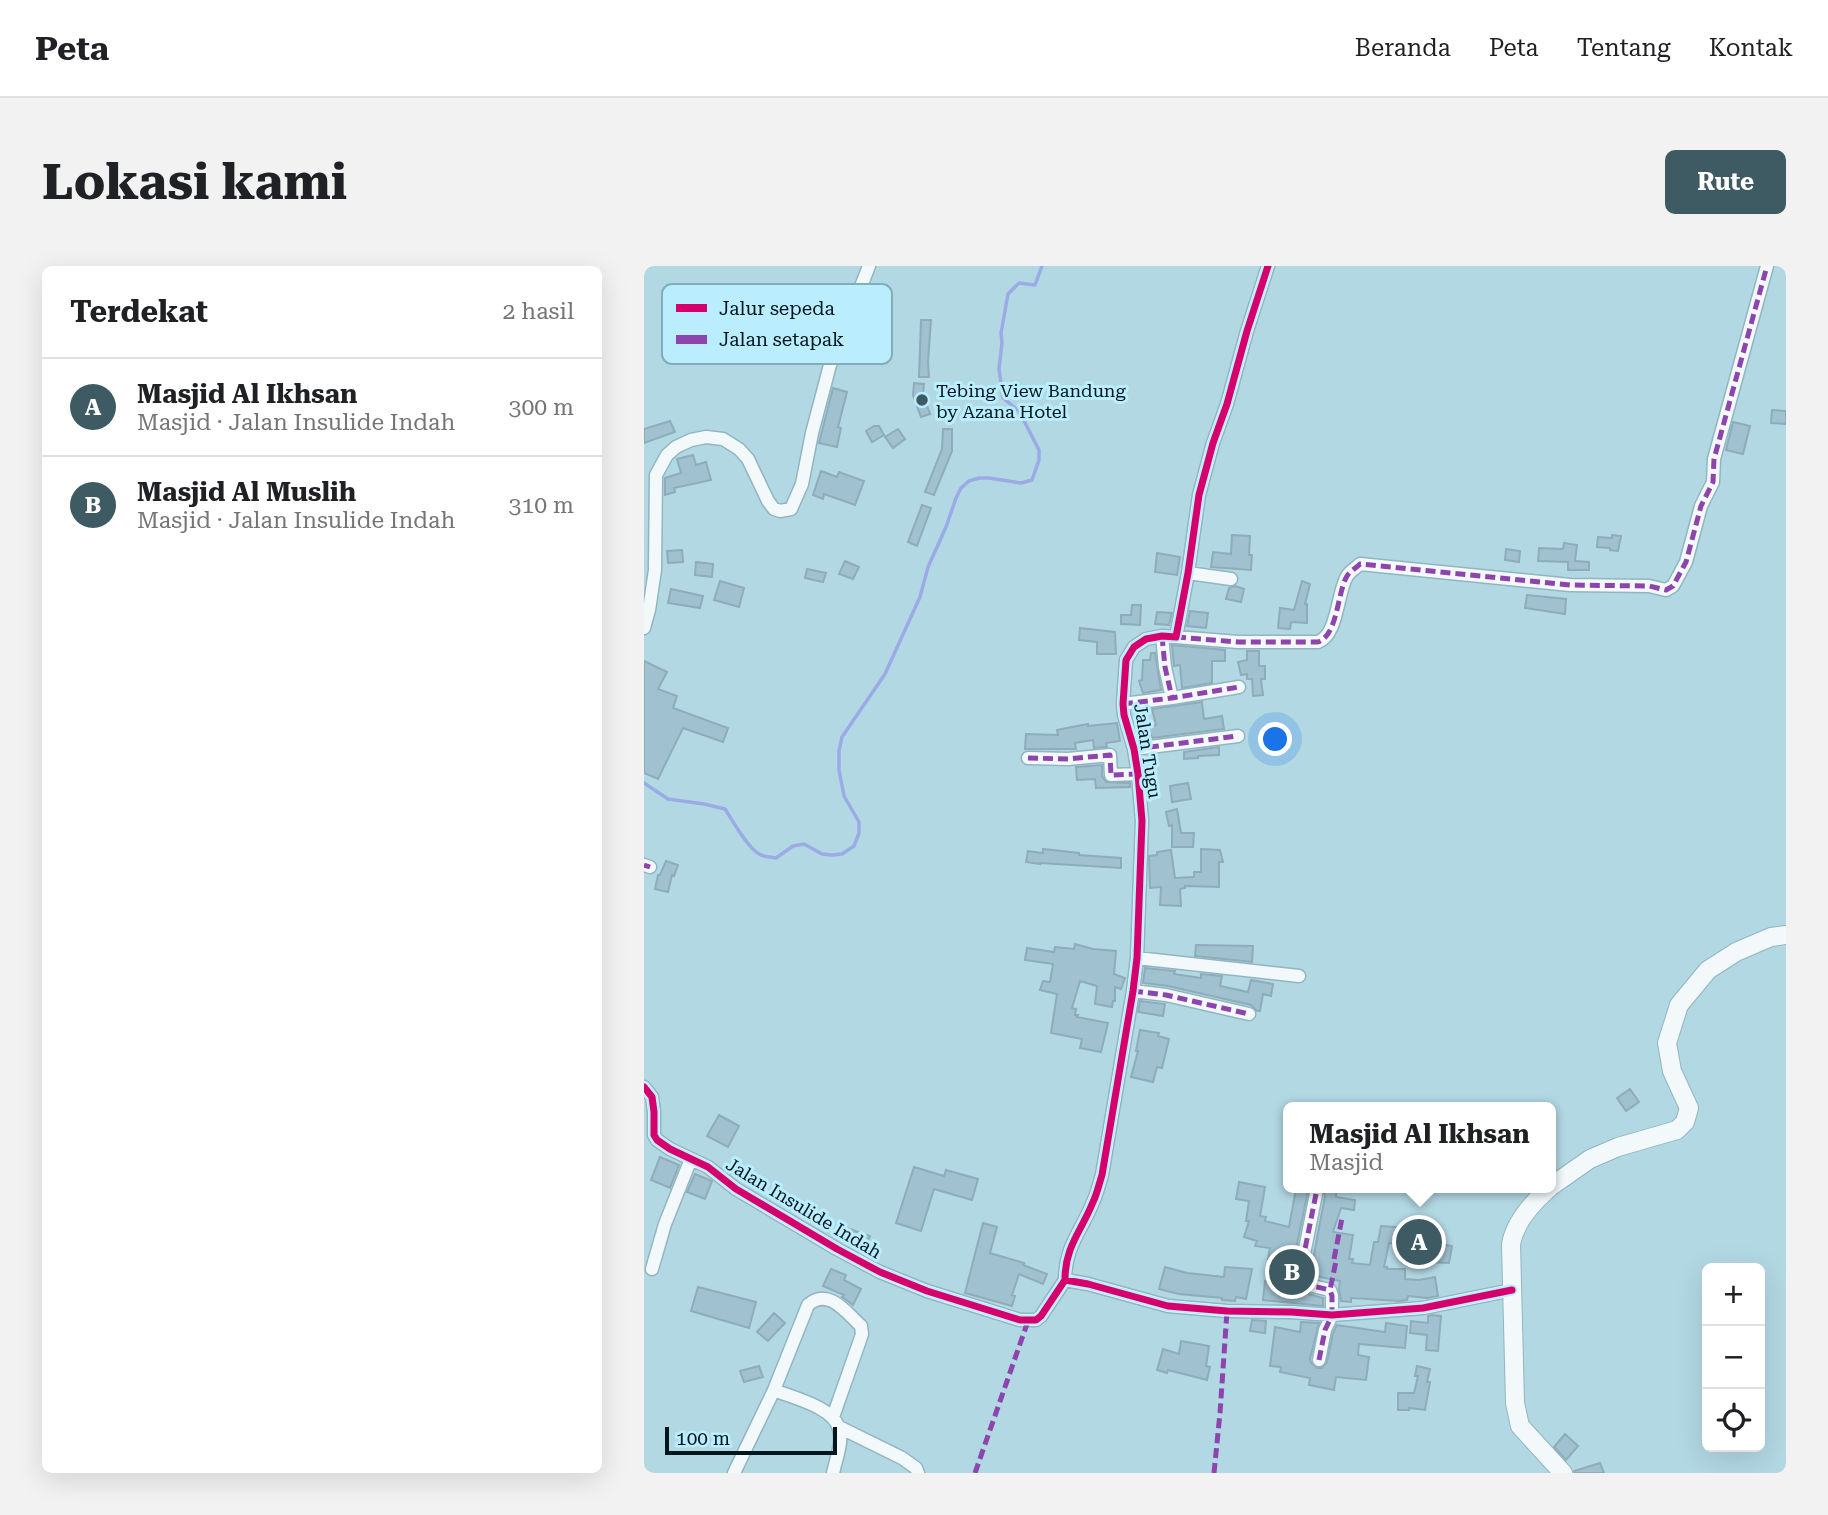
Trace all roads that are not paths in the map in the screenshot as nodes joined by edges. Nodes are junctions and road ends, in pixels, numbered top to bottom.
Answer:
1 (869, 266) edge
2 (1268, 266) edge
3 (1767, 266) edge
4 (862, 284) edge
5 (830, 364) edge
6 (650, 476) edge
7 (1188, 573) junction
8 (1231, 579) dead end
9 (644, 628) edge
10 (1162, 636) junction
11 (1175, 637) junction
12 (1239, 687) dead end
13 (1172, 698) junction
14 (1123, 704) junction
15 (1238, 736) dead end
16 (1134, 750) junction
17 (1028, 758) dead end
18 (1138, 774) junction
19 (1786, 935) edge
20 (1137, 958) junction
21 (1299, 976) dead end
22 (1133, 990) junction
23 (1250, 1014) dead end
24 (644, 1087) edge
25 (691, 1159) junction
26 (1556, 1183) edge
27 (1545, 1193) edge
28 (1316, 1194) dead end
29 (652, 1269) dead end
30 (1065, 1280) junction
31 (1512, 1290) junction
32 (1332, 1315) junction
33 (1319, 1360) dead end
34 (774, 1390) junction
35 (836, 1422) junction
36 (734, 1473) edge
37 (833, 1473) edge
38 (918, 1473) edge
39 (1563, 1473) edge

1 - 4 street
2 - 7 street
3 - 11 street
5 - 6 street
6 - 9 street
7 - 8 street
7 - 11 street
10 - 11 street
10 - 13 street
10 - 14 street, Jalan Tugu
12 - 13 street
13 - 14 street
14 - 16 street, Jalan Tugu
15 - 16 street
16 - 18 street, Jalan Tugu
17 - 18 street
18 - 20 street, Jalan Tugu
19 - 26 main road
20 - 21 street
20 - 22 street, Jalan Tugu
22 - 23 street
22 - 30 street, Jalan Tugu
24 - 25 street, Jalan Insulide Indah
25 - 29 street
25 - 30 street, Jalan Insulide Indah
27 - 31 main road
28 - 32 street
30 - 32 street
31 - 32 street
31 - 39 main road
32 - 33 street
34 - 35 street
34 - 35 street
34 - 36 street
35 - 37 street
35 - 38 street

